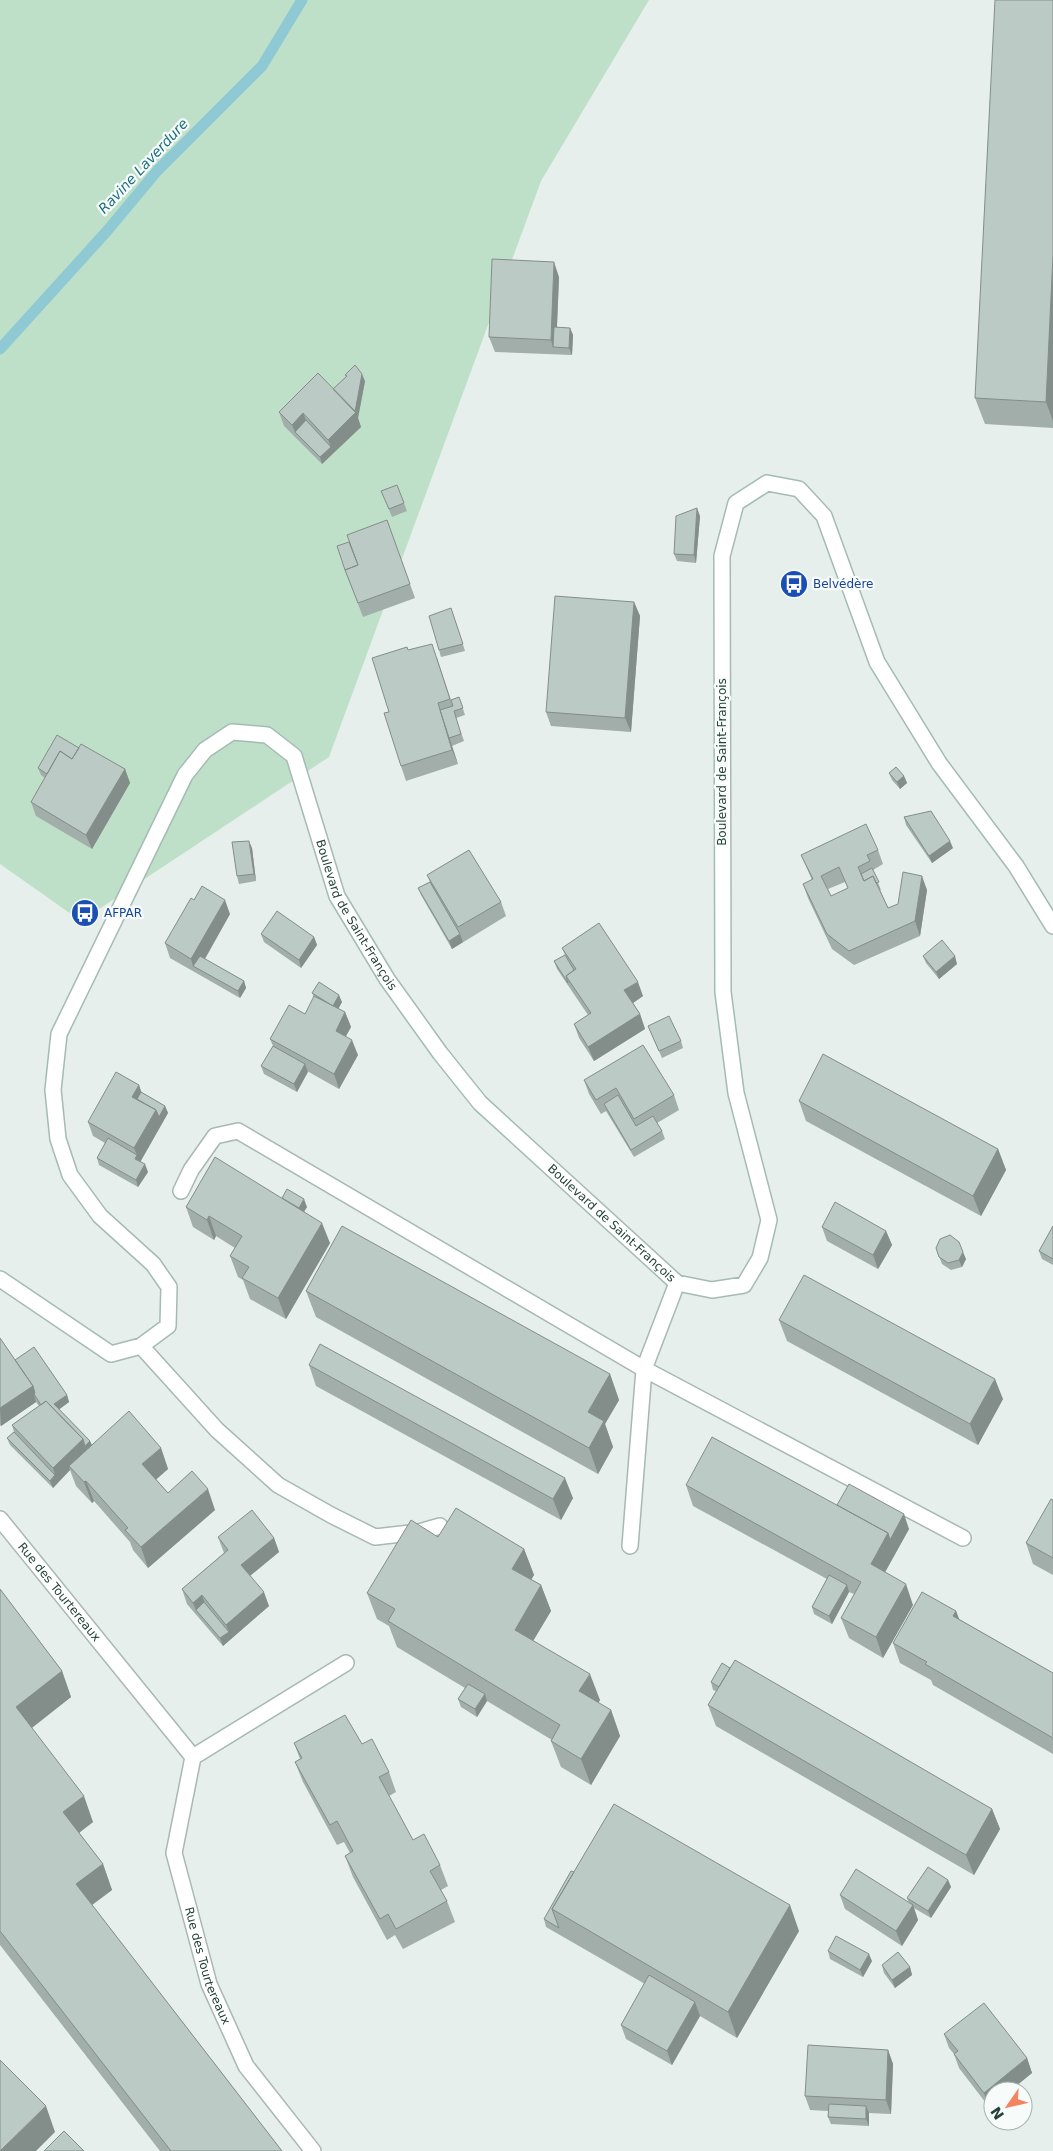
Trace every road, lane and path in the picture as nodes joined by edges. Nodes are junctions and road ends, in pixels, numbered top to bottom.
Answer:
1 (1053, 926) edge
2 (181, 1191) dead end
3 (0, 1278) edge
4 (677, 1282) junction
5 (141, 1346) junction
6 (644, 1369) junction
7 (0, 1519) edge
8 (440, 1526) dead end
9 (963, 1538) dead end
10 (630, 1546) dead end
11 (346, 1663) dead end
12 (193, 1757) junction
13 (313, 2151) edge

1 - 4 main road, Boulevard de Saint-François
2 - 6 main road
3 - 5 main road, Boulevard de Saint-François
4 - 5 main road, Boulevard de Saint-François
4 - 6 main road
5 - 8 main road
6 - 9 main road
6 - 10 main road
7 - 12 main road, Rue des Tourtereaux
11 - 12 main road
12 - 13 main road, Rue des Tourtereaux

